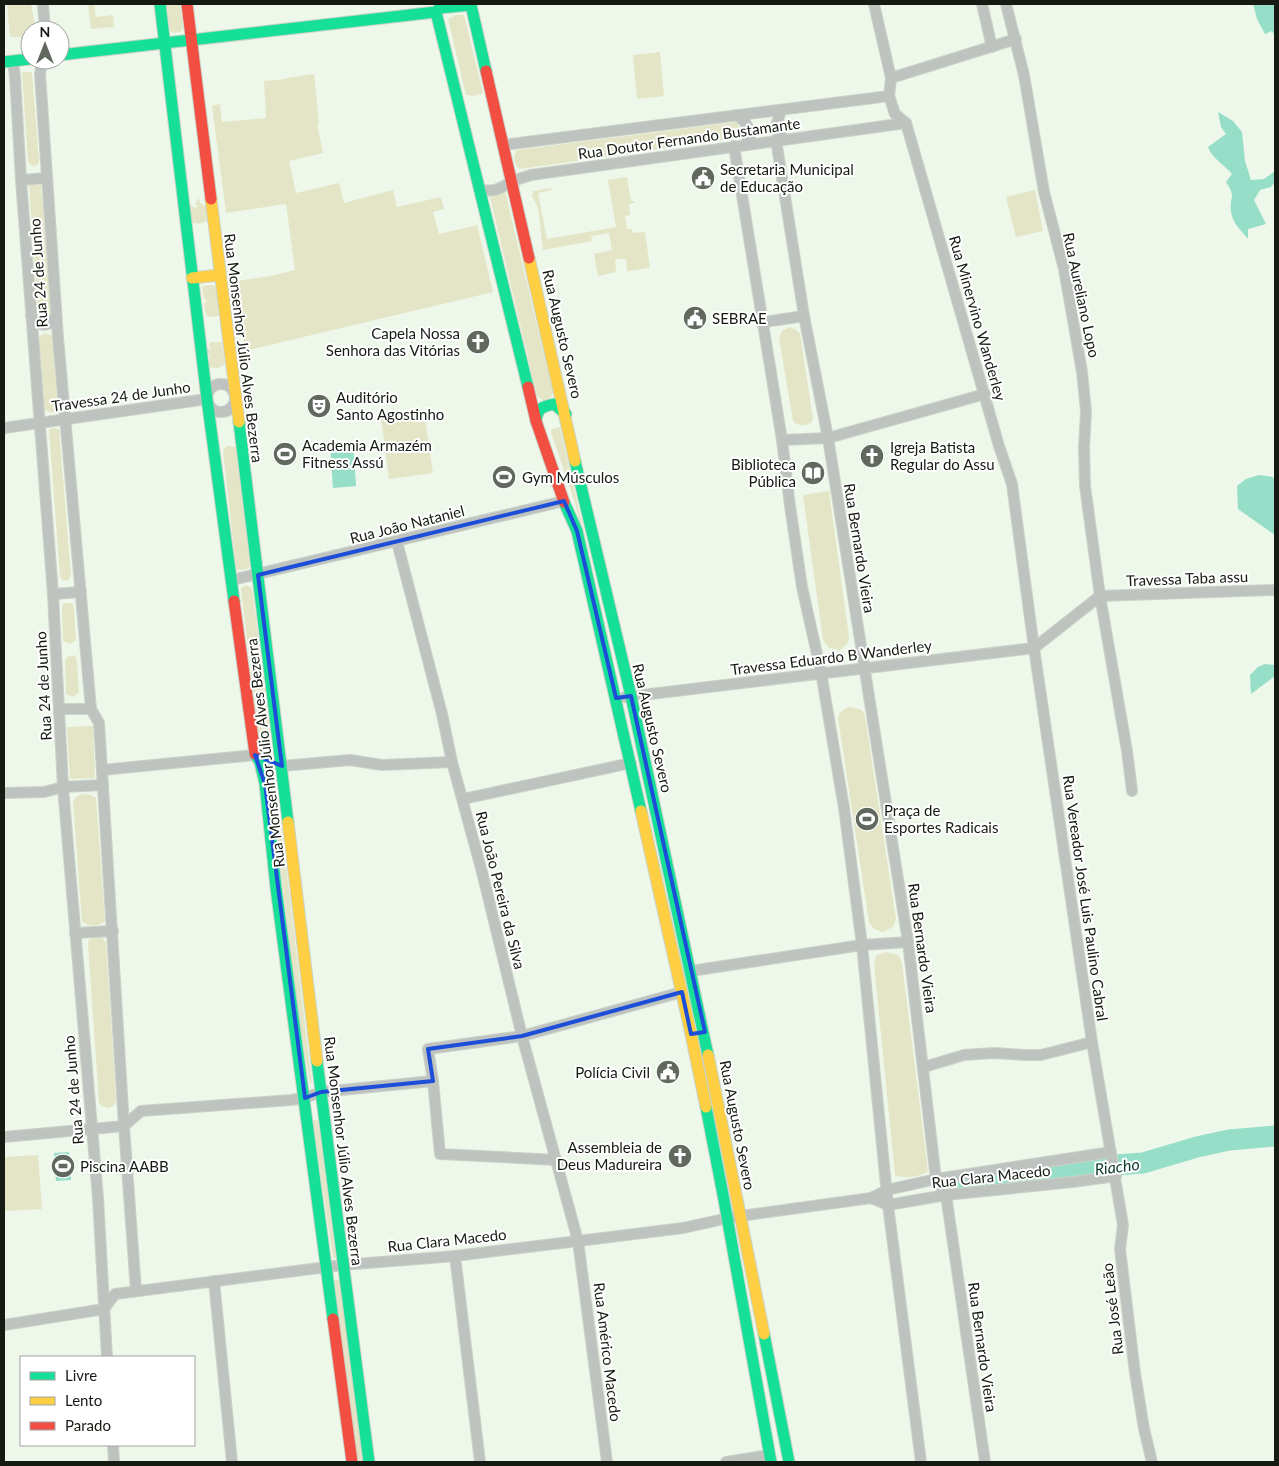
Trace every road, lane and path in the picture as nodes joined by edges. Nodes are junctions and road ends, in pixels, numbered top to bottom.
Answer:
1 (43, 4) edge
2 (160, 4) edge
3 (187, 4) edge
4 (476, 4) edge
5 (874, 4) edge
6 (982, 4) edge
7 (1006, 4) edge
8 (438, 8) edge
9 (44, 20) edge
10 (1016, 39) junction
11 (192, 40) junction
12 (164, 43) junction
13 (992, 47) junction
14 (70, 54) edge
15 (20, 60) edge
16 (7, 62) edge
17 (41, 70) edge
18 (892, 78) junction
19 (889, 96) junction
20 (781, 110) junction
21 (737, 115) junction
22 (906, 123) junction
23 (781, 140) junction
24 (503, 145) junction
25 (739, 146) junction
26 (46, 178) junction
27 (21, 180) junction
28 (511, 182) junction
29 (479, 190) junction
30 (201, 237) junction
31 (220, 275) junction
32 (192, 278) junction
33 (31, 316) junction
34 (56, 316) junction
35 (804, 316) junction
36 (764, 322) junction
37 (58, 338) junction
38 (33, 339) junction
39 (561, 393) junction
40 (985, 394) junction
41 (235, 396) junction
42 (207, 399) junction
43 (531, 402) junction
44 (566, 414) junction
45 (66, 418) junction
46 (536, 421) junction
47 (40, 423) junction
48 (4, 428) edge
49 (828, 438) junction
50 (782, 440) junction
51 (564, 502) junction
52 (396, 542) junction
53 (258, 575) junction
54 (232, 580) junction
55 (1275, 590) edge
56 (81, 592) junction
57 (53, 594) junction
58 (1100, 596) junction
59 (1034, 648) junction
60 (864, 668) junction
61 (822, 672) junction
62 (631, 696) junction
63 (616, 698) junction
64 (59, 709) junction
65 (91, 709) junction
66 (255, 755) junction
67 (452, 762) junction
68 (631, 762) junction
69 (282, 766) junction
70 (102, 770) junction
71 (103, 785) junction
72 (63, 787) junction
73 (1132, 791) dead end
74 (4, 793) edge
75 (463, 799) junction
76 (112, 931) junction
77 (75, 933) junction
78 (908, 942) junction
79 (862, 946) junction
80 (691, 971) junction
81 (682, 992) junction
82 (705, 1032) junction
83 (691, 1034) junction
84 (522, 1036) junction
85 (1092, 1042) junction
86 (924, 1066) junction
87 (433, 1081) junction
88 (321, 1092) junction
89 (305, 1098) junction
90 (124, 1126) junction
91 (91, 1129) junction
92 (4, 1137) edge
93 (1111, 1152) junction
94 (557, 1160) junction
95 (1116, 1176) junction
96 (936, 1179) junction
97 (888, 1190) junction
98 (946, 1195) junction
99 (871, 1198) junction
100 (888, 1205) junction
101 (740, 1216) junction
102 (727, 1218) junction
103 (578, 1243) junction
104 (455, 1256) junction
105 (343, 1265) junction
106 (326, 1267) junction
107 (214, 1281) junction
108 (136, 1291) junction
109 (104, 1310) junction
110 (4, 1325) edge
111 (107, 1356) edge
112 (113, 1446) edge
113 (770, 1459) edge
114 (114, 1462) edge
115 (232, 1462) edge
116 (352, 1462) edge
117 (369, 1462) edge
118 (480, 1462) edge
119 (607, 1462) edge
120 (726, 1462) edge
121 (789, 1462) edge
122 (921, 1462) edge
123 (985, 1462) edge
124 (1152, 1462) edge

1 - 9 street
2 - 12 main road, Rua Monsenhor Júlio Alves Bezerra
3 - 11 main road, Rua Monsenhor Júlio Alves Bezerra
4 - 8 main road
4 - 24 main road, Rua Augusto Severo
5 - 18 street
6 - 13 street
7 - 10 street, Rua Aureliano Lopo
8 - 11 main road
8 - 29 main road, Rua Augusto Severo
10 - 13 street
10 - 58 street, Rua Aureliano Lopo
11 - 12 main road
11 - 30 main road, Rua Monsenhor Júlio Alves Bezerra
12 - 14 main road
12 - 30 main road, Rua Monsenhor Júlio Alves Bezerra
13 - 18 street
15 - 16 main road
16 - 27 street, Rua 24 de Junho
17 - 26 street, Rua 24 de Junho
18 - 19 street
19 - 20 street, Rua Doutor Fernando Bustamante
19 - 22 street, Rua Minervino Wanderley
20 - 21 street, Rua Doutor Fernando Bustamante
20 - 23 street, Rua Bernardo Vieira
21 - 24 street, Rua Doutor Fernando Bustamante
21 - 25 street
22 - 23 street, Rua Doutor Fernando Bustamante
22 - 40 street, Rua Minervino Wanderley
23 - 25 street, Rua Doutor Fernando Bustamante
23 - 35 street, Rua Bernardo Vieira
24 - 28 main road, Rua Augusto Severo
25 - 28 street, Rua Doutor Fernando Bustamante
25 - 36 street
26 - 27 street
26 - 34 street, Rua 24 de Junho
27 - 33 street, Rua 24 de Junho
28 - 29 street, Rua Doutor Fernando Bustamante
28 - 39 main road, Rua Augusto Severo
29 - 43 main road, Rua Augusto Severo
30 - 31 main road, Rua Monsenhor Júlio Alves Bezerra
30 - 32 main road, Rua Monsenhor Júlio Alves Bezerra
31 - 32 main road
31 - 41 main road, Rua Monsenhor Júlio Alves Bezerra
32 - 42 main road, Rua Monsenhor Júlio Alves Bezerra
33 - 34 street
33 - 38 street, Rua 24 de Junho
34 - 37 street, Rua 24 de Junho
35 - 36 street
35 - 49 street, Rua Bernardo Vieira
36 - 50 street
37 - 38 street
37 - 45 street, Rua 24 de Junho
38 - 47 street, Rua 24 de Junho
39 - 43 main road
39 - 44 main road, Rua Augusto Severo
40 - 49 street
40 - 59 street, Rua Minervino Wanderley
41 - 42 street
41 - 42 street
41 - 53 main road, Rua Monsenhor Júlio Alves Bezerra
42 - 45 street, Travessa 24 de Junho
42 - 54 main road, Rua Monsenhor Júlio Alves Bezerra
43 - 46 main road, Rua Augusto Severo
44 - 46 main road
44 - 62 main road, Rua Augusto Severo
45 - 47 street, Travessa 24 de Junho
45 - 56 street, Rua 24 de Junho
46 - 51 main road, Rua Augusto Severo
47 - 48 street, Travessa 24 de Junho
47 - 57 street, Rua 24 de Junho
49 - 50 street
49 - 60 street, Rua Bernardo Vieira
50 - 61 street
51 - 52 street, Rua João Nataniel
51 - 63 main road, Rua Augusto Severo
52 - 53 street, Rua João Nataniel
52 - 67 street, Rua João Pereira da Silva
53 - 54 street, Rua João Nataniel
53 - 69 main road, Rua Monsenhor Júlio Alves Bezerra
54 - 66 main road, Rua Monsenhor Júlio Alves Bezerra
55 - 58 street, Travessa Taba assu
56 - 57 street
56 - 65 street, Rua 24 de Junho
57 - 64 street, Rua 24 de Junho
58 - 59 street
58 - 73 street
59 - 60 street, Travessa Eduardo B Wanderley
59 - 85 street, Rua Vereador José Luis Paulino Cabral
60 - 61 street, Travessa Eduardo B Wanderley
60 - 78 street, Rua Bernardo Vieira
61 - 62 street, Travessa Eduardo B Wanderley
61 - 79 street
62 - 63 street, Travessa Eduardo B Wanderley
62 - 80 main road, Rua Augusto Severo
63 - 68 main road, Rua Augusto Severo
64 - 65 street
64 - 72 street, Rua 24 de Junho
65 - 70 street, Rua 24 de Junho
66 - 69 street
66 - 70 street
66 - 89 main road, Rua Monsenhor Júlio Alves Bezerra
67 - 69 street
67 - 75 street, Rua João Pereira da Silva
68 - 75 street
68 - 81 main road, Rua Augusto Severo
69 - 88 main road, Rua Monsenhor Júlio Alves Bezerra
70 - 71 street, Rua 24 de Junho
71 - 72 street
71 - 76 street, Rua 24 de Junho
72 - 74 street
72 - 77 street, Rua 24 de Junho
75 - 84 street, Rua João Pereira da Silva
76 - 77 street
76 - 90 street, Rua 24 de Junho
77 - 91 street, Rua 24 de Junho
78 - 79 street
78 - 86 street, Rua Bernardo Vieira
79 - 80 street
79 - 97 street
80 - 82 main road, Rua Augusto Severo
81 - 83 main road, Rua Augusto Severo
81 - 84 street
82 - 83 main road
82 - 101 main road, Rua Augusto Severo
83 - 102 main road, Rua Augusto Severo
84 - 87 street
84 - 94 street, Rua João Pereira da Silva
85 - 86 street
85 - 93 street, Rua Vereador José Luis Paulino Cabral
86 - 96 street, Rua Bernardo Vieira
87 - 88 street
87 - 94 street
88 - 89 street
88 - 105 main road, Rua Monsenhor Júlio Alves Bezerra
89 - 90 street
89 - 106 main road, Rua Monsenhor Júlio Alves Bezerra
90 - 91 street
90 - 108 street, Rua 24 de Junho
91 - 92 street
91 - 109 street, Rua 24 de Junho
93 - 95 street, Rua José Leão
93 - 96 street, Rua Clara Macedo
94 - 103 street, Rua João Pereira da Silva
95 - 98 street, Rua Clara Macedo
95 - 124 street, Rua José Leão
96 - 97 street, Rua Clara Macedo
96 - 98 street, Rua Bernardo Vieira
97 - 99 street, Rua Clara Macedo
97 - 100 street
98 - 100 street, Rua Clara Macedo
98 - 123 street, Rua Bernardo Vieira
99 - 100 street
99 - 101 street, Rua Clara Macedo
100 - 122 street
101 - 102 street, Rua Clara Macedo
101 - 121 main road, Rua Augusto Severo
102 - 103 street, Rua Clara Macedo
102 - 113 main road, Rua Augusto Severo
103 - 104 street, Rua Clara Macedo
103 - 119 street, Rua Américo Macedo
104 - 105 street, Rua Clara Macedo
104 - 118 street
105 - 106 street, Rua Clara Macedo
105 - 117 main road, Rua Monsenhor Júlio Alves Bezerra
106 - 107 street, Rua Clara Macedo
106 - 116 main road, Rua Monsenhor Júlio Alves Bezerra
107 - 108 street, Rua Clara Macedo
107 - 115 street
108 - 109 street, Rua Clara Macedo
109 - 110 street
109 - 111 street, Rua 24 de Junho
112 - 114 street
113 - 120 street

